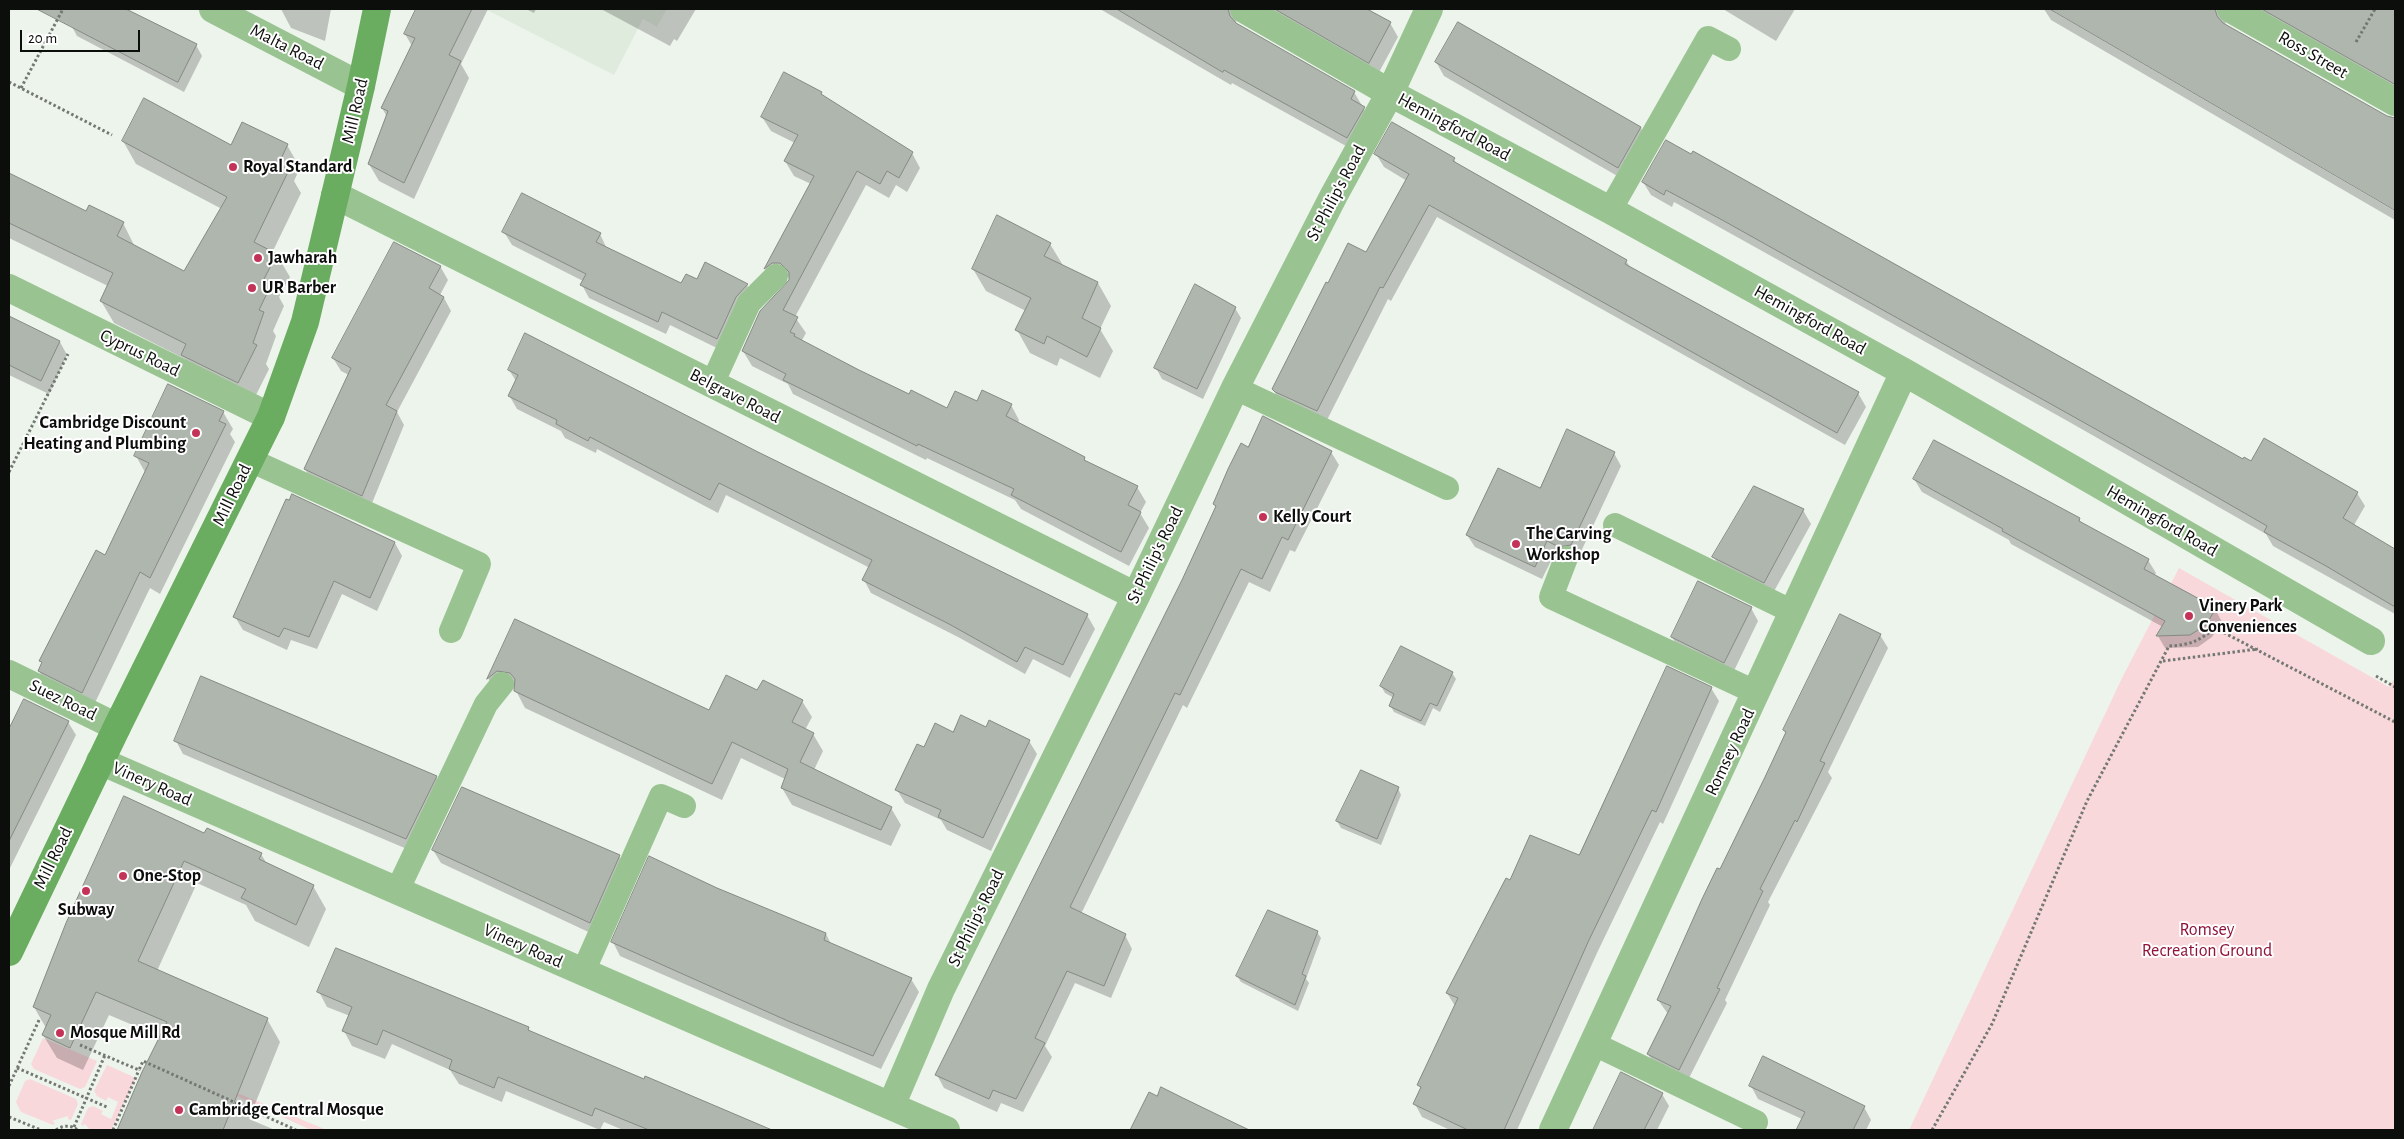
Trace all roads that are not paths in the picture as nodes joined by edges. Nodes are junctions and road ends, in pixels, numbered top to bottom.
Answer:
1 (213, 9) edge
2 (377, 9) edge
3 (1244, 9) edge
4 (1429, 9) edge
5 (2231, 9) edge
6 (1729, 49) dead end
7 (361, 86) junction
8 (1379, 87) junction
9 (2395, 102) edge
10 (335, 195) junction
11 (1610, 210) junction
12 (776, 276) dead end
13 (9, 288) edge
14 (1904, 372) junction
15 (712, 384) junction
16 (1235, 388) junction
17 (271, 417) junction
18 (250, 460) junction
19 (1447, 488) dead end
20 (1615, 525) dead end
21 (1566, 558) dead end
22 (1136, 596) junction
23 (1793, 612) junction
24 (451, 631) dead end
25 (2371, 641) dead end
26 (9, 674) edge
27 (502, 684) dead end
28 (1757, 693) junction
29 (117, 727) junction
30 (100, 761) junction
31 (684, 806) dead end
32 (397, 890) junction
33 (9, 952) edge
34 (583, 972) junction
35 (1594, 1044) junction
36 (890, 1106) junction
37 (1756, 1122) dead end
38 (946, 1130) edge
39 (1553, 1130) edge

1 - 7 street, Malta Road
2 - 7 street, Mill Road
3 - 8 street, Hemingford Road
4 - 8 street, St Philip's Road
5 - 9 street, Ross Street
6 - 11 lane
7 - 10 street, Mill Road
8 - 11 street, Hemingford Road
8 - 16 street, St Philip's Road
10 - 15 street, Belgrave Road
10 - 17 street, Mill Road
11 - 14 street, Hemingford Road
12 - 15 lane
13 - 17 street, Cyprus Road
14 - 23 street, Romsey Road
14 - 25 street, Hemingford Road
15 - 22 street, Belgrave Road
16 - 19 lane
16 - 22 street, St Philip's Road
17 - 18 street, Mill Road
18 - 24 lane
18 - 29 street, Mill Road
20 - 23 lane
21 - 28 lane
22 - 36 street, St Philip's Road
23 - 28 street, Romsey Road
26 - 29 street, Suez Road
27 - 32 lane
28 - 35 street, Romsey Road
29 - 30 street, Mill Road
30 - 32 street, Vinery Road
30 - 33 street, Mill Road
31 - 34 lane
32 - 34 street, Vinery Road
34 - 36 street, Vinery Road
35 - 37 lane
35 - 39 street, Romsey Road
36 - 38 street, Vinery Road

